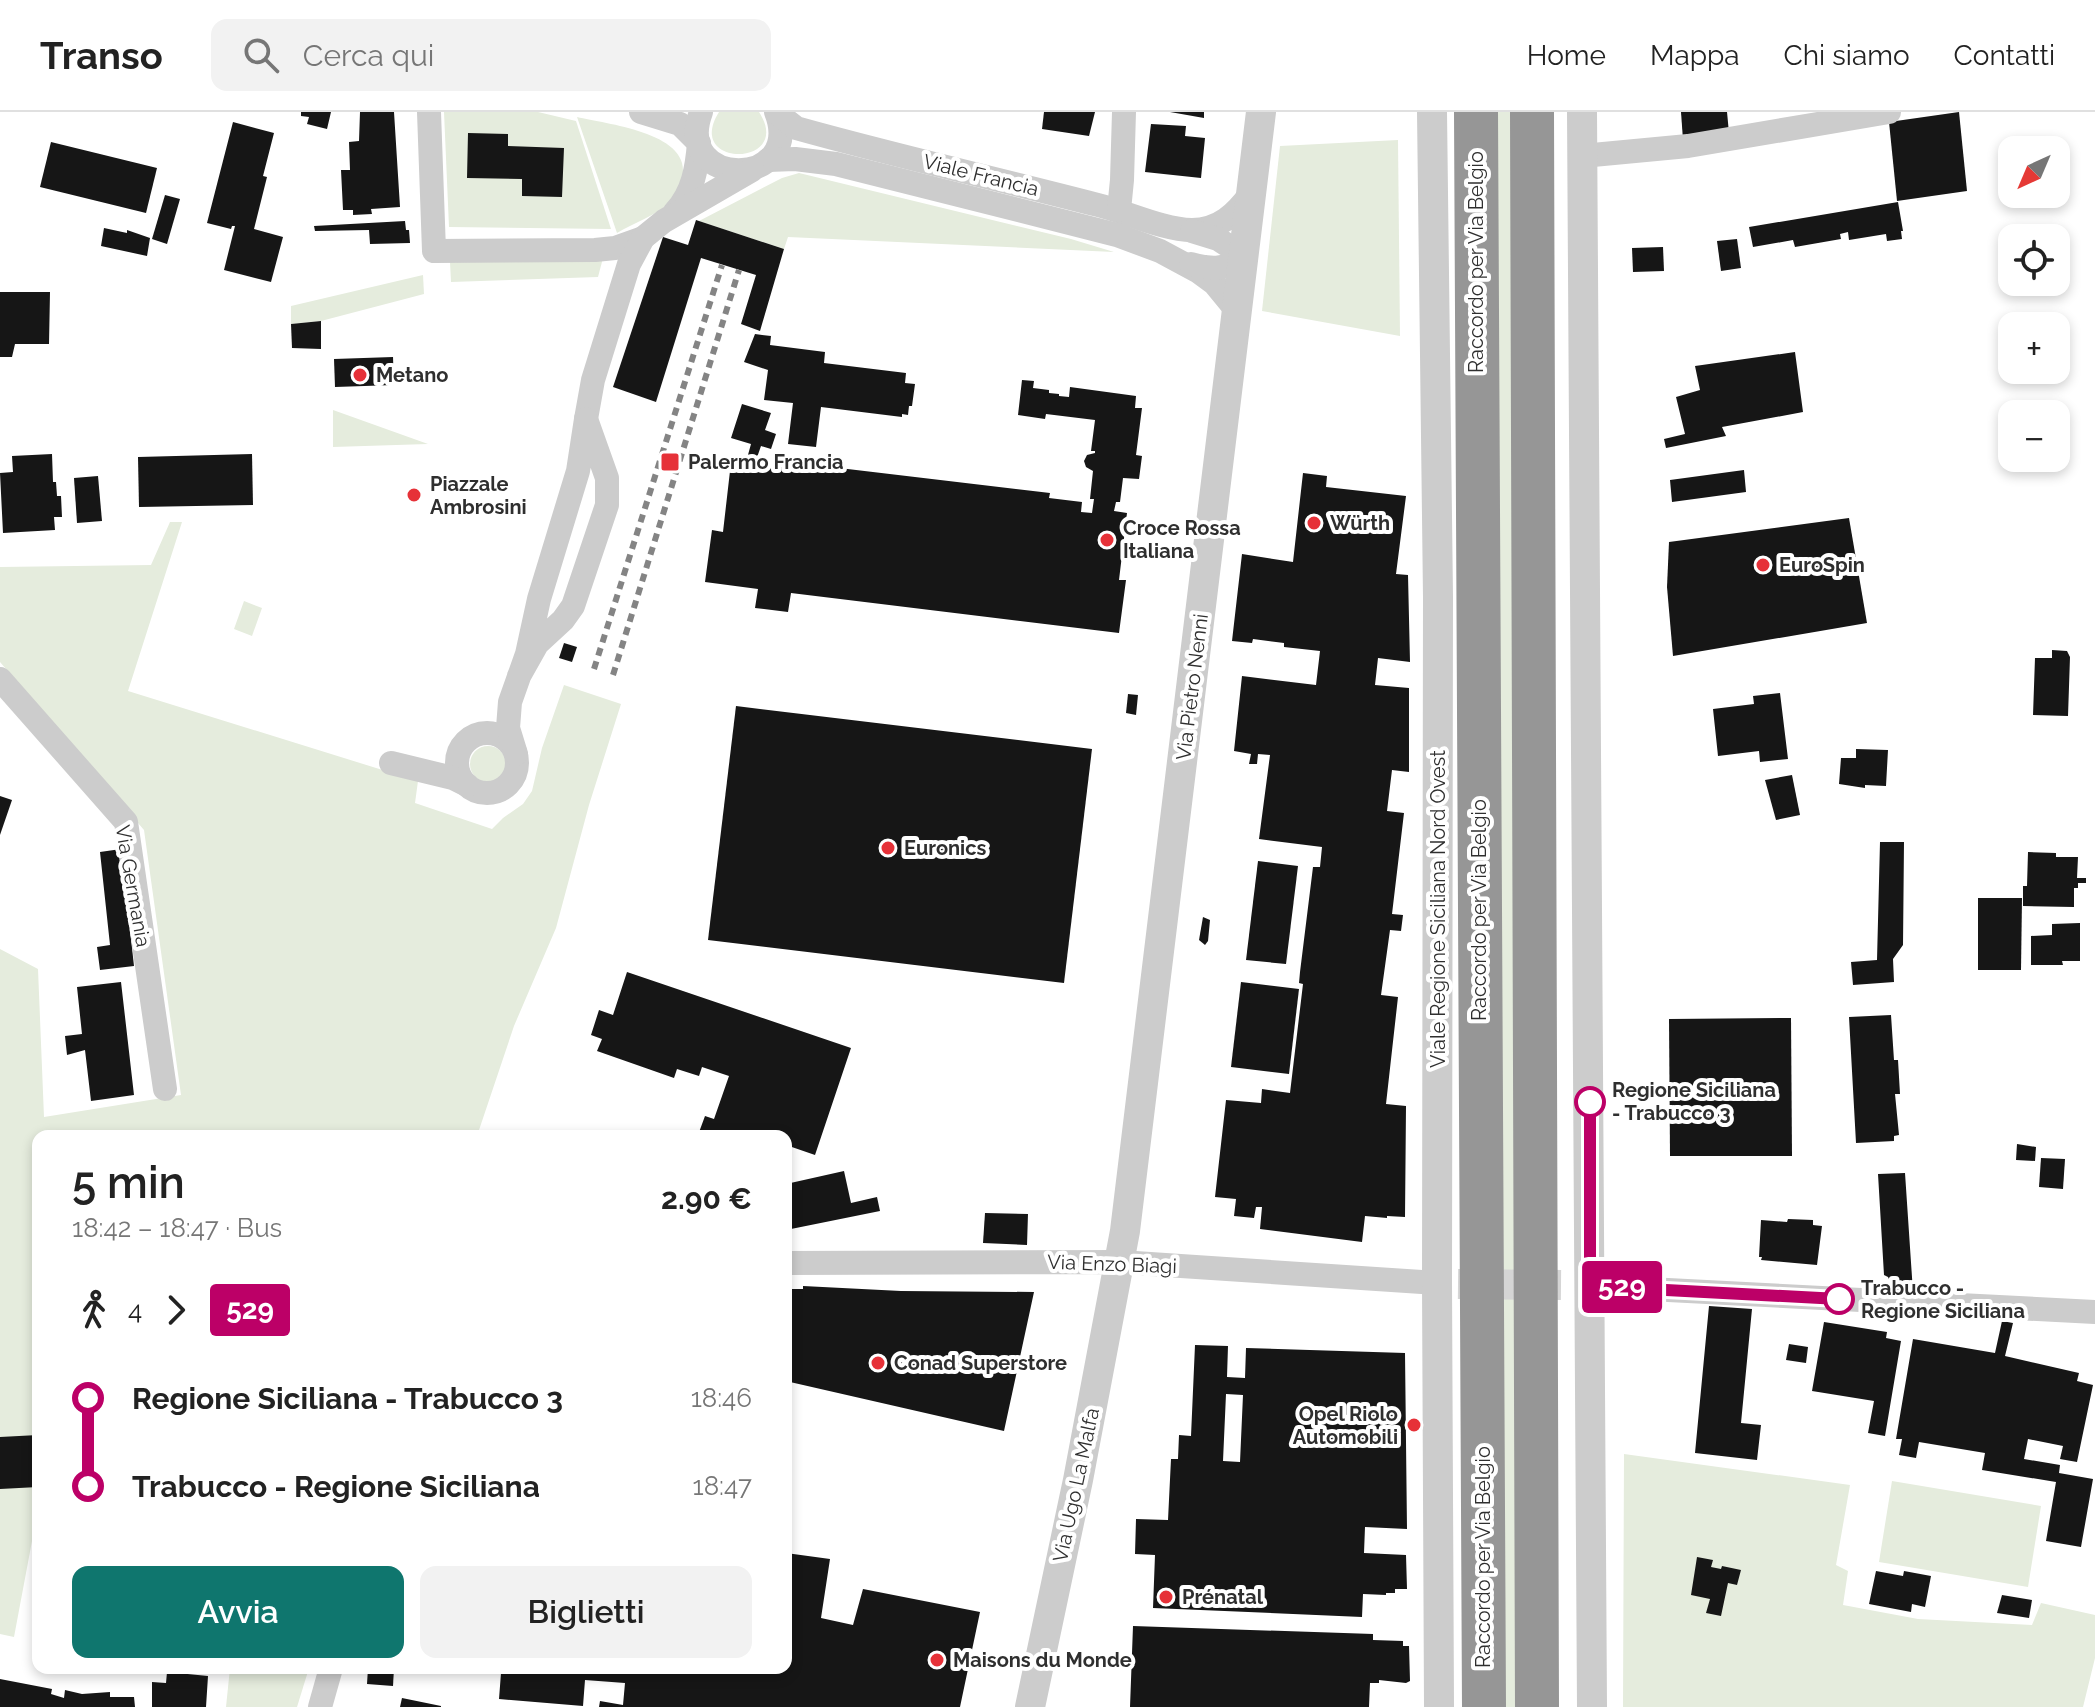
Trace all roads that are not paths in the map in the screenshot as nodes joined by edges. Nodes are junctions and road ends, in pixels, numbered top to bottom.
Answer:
1 (429, 112) edge
2 (641, 112) edge
3 (701, 112) edge
4 (1124, 112) edge
5 (1261, 112) edge
6 (1432, 112) edge
7 (1476, 112) edge
8 (1532, 112) edge
9 (1582, 112) edge
10 (1889, 112) edge
11 (777, 113) edge
12 (699, 143) junction
13 (1582, 156) junction
14 (760, 165) junction
15 (1251, 193) junction
16 (1119, 210) junction
17 (668, 219) junction
18 (1189, 230) junction
19 (643, 238) junction
20 (1244, 256) junction
21 (1182, 262) junction
22 (1237, 311) junction
23 (586, 419) junction
24 (519, 676) junction
25 (0, 679) edge
26 (510, 702) junction
27 (477, 735) junction
28 (516, 754) junction
29 (457, 761) junction
30 (391, 763) dead end
31 (419, 771) junction
32 (467, 785) junction
33 (165, 1089) dead end
34 (1120, 1262) junction
35 (792, 1263) edge
36 (1448, 1283) junction
37 (1576, 1286) junction
38 (2095, 1312) edge
39 (329, 1674) edge
40 (320, 1707) edge
41 (1030, 1707) edge
42 (1439, 1707) edge
43 (1484, 1707) edge
44 (1537, 1707) edge
45 (1592, 1707) edge

1 - 19 street
2 - 12 street
3 - 12 street
4 - 16 street
5 - 15 street, Via Pietro Nenni
6 - 36 street, Viale Regione Siciliana Nord Ovest
7 - 43 highway, Raccordo per Via Belgio
8 - 44 highway
9 - 13 street
10 - 13 street
11 - 14 street
11 - 16 street, Viale Francia
12 - 14 street, Viale Francia
12 - 17 street
13 - 37 street
14 - 17 street
14 - 21 street, Viale Francia
15 - 18 street
15 - 20 street, Via Pietro Nenni
16 - 18 street, Viale Francia
17 - 19 street
18 - 20 street, Viale Francia
19 - 23 street
20 - 21 street, Viale Francia
20 - 22 street, Via Pietro Nenni
21 - 22 street, Viale Francia
22 - 34 street, Via Pietro Nenni
23 - 24 street
23 - 24 street
24 - 26 street
25 - 33 street, Via Germania
26 - 27 street
26 - 28 street
27 - 28 street
27 - 29 street
28 - 32 street
29 - 31 street
29 - 32 street
30 - 31 street
31 - 32 street
34 - 35 street, Via Enzo Biagi
34 - 36 street, Via Enzo Biagi
34 - 41 street, Via Ugo La Malfa
36 - 42 street, Viale Regione Siciliana Nord Ovest
37 - 38 street
37 - 45 street
39 - 40 street

